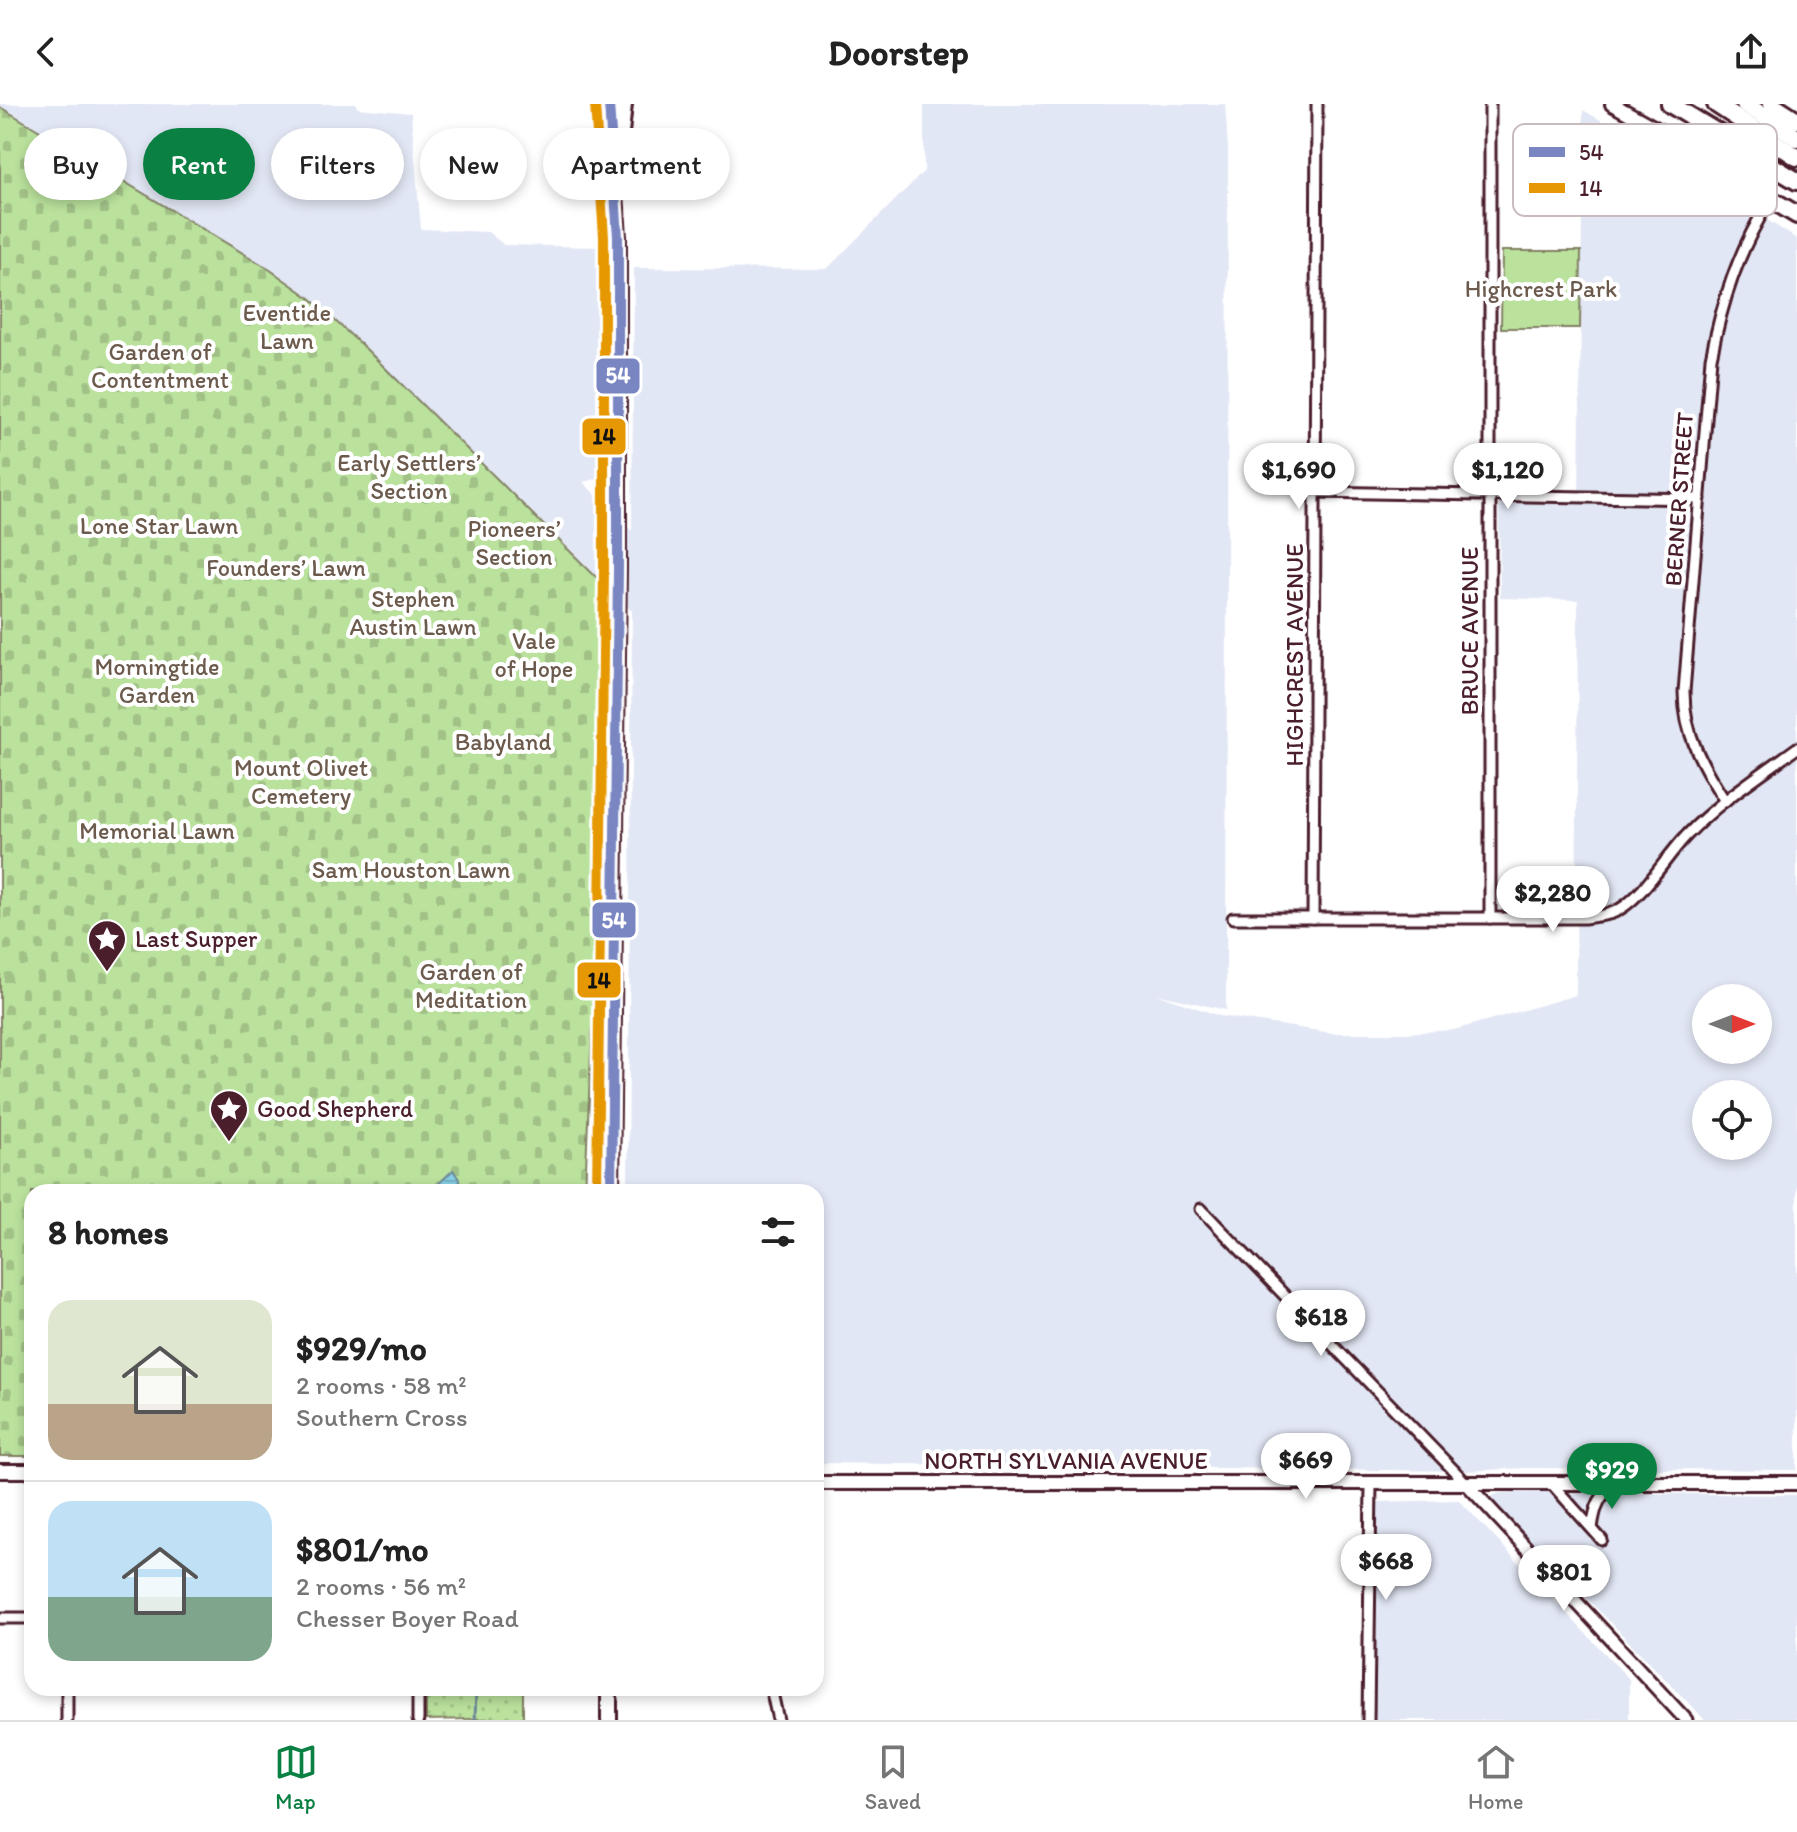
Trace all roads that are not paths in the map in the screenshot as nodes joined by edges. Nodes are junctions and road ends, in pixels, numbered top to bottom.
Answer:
1 (609, 104) edge
2 (624, 104) edge
3 (1317, 104) edge
4 (1490, 104) edge
5 (1612, 104) edge
6 (1670, 104) edge
7 (1716, 104) edge
8 (1745, 104) edge
9 (1772, 104) edge
10 (1797, 120) edge
11 (1648, 124) edge
12 (1703, 124) edge
13 (1747, 124) edge
14 (1776, 124) edge
15 (1777, 125) edge
16 (610, 128) edge
17 (622, 128) edge
18 (1797, 138) edge
19 (1777, 144) edge
20 (1797, 157) edge
21 (1777, 169) edge
22 (1797, 181) edge
23 (616, 200) edge
24 (1777, 205) edge
25 (1777, 207) edge
26 (1760, 216) edge
27 (1797, 218) edge
28 (1316, 492) junction
29 (1491, 495) junction
30 (1700, 499) junction
31 (1797, 748) edge
32 (1725, 801) junction
33 (1233, 918) dead end
34 (1313, 918) junction
35 (1490, 918) junction
36 (611, 1184) edge
37 (1201, 1209) dead end
38 (0, 1471) edge
39 (24, 1471) edge
40 (824, 1483) edge
41 (1466, 1483) junction
42 (1551, 1483) junction
43 (1620, 1483) junction
44 (1797, 1483) edge
45 (1371, 1484) junction
46 (1592, 1528) junction
47 (1602, 1540) dead end
48 (0, 1618) edge
49 (24, 1618) edge
50 (67, 1696) edge
51 (418, 1696) edge
52 (609, 1696) edge
53 (773, 1696) edge
54 (67, 1720) edge
55 (418, 1720) edge
56 (609, 1720) edge
57 (778, 1720) edge
58 (1368, 1720) edge
59 (1686, 1720) edge

1 - 16 main road
2 - 17 main road
3 - 28 street, HIGHCREST AVENUE
4 - 29 street, BRUCE AVENUE
5 - 11 main road
6 - 12 highway
7 - 13 highway
8 - 14 highway
9 - 10 highway
15 - 18 highway
19 - 20 highway
21 - 22 highway
23 - 36 main road
24 - 27 highway
25 - 27 main road
26 - 30 street, BERNER STREET
28 - 29 street
28 - 34 street, HIGHCREST AVENUE
29 - 30 street
29 - 35 street, BRUCE AVENUE
30 - 32 street, BERNER STREET
31 - 32 street
32 - 35 street
33 - 34 street
34 - 35 street
37 - 41 street
38 - 39 main road
40 - 45 main road, NORTH SYLVANIA AVENUE
41 - 42 main road, NORTH SYLVANIA AVENUE
41 - 45 main road, NORTH SYLVANIA AVENUE
41 - 59 street
42 - 43 main road, NORTH SYLVANIA AVENUE
42 - 46 street
43 - 44 main road, NORTH SYLVANIA AVENUE
43 - 46 street
45 - 58 street
46 - 47 street
48 - 49 street
50 - 54 street
51 - 55 street
52 - 56 main road
53 - 57 street

